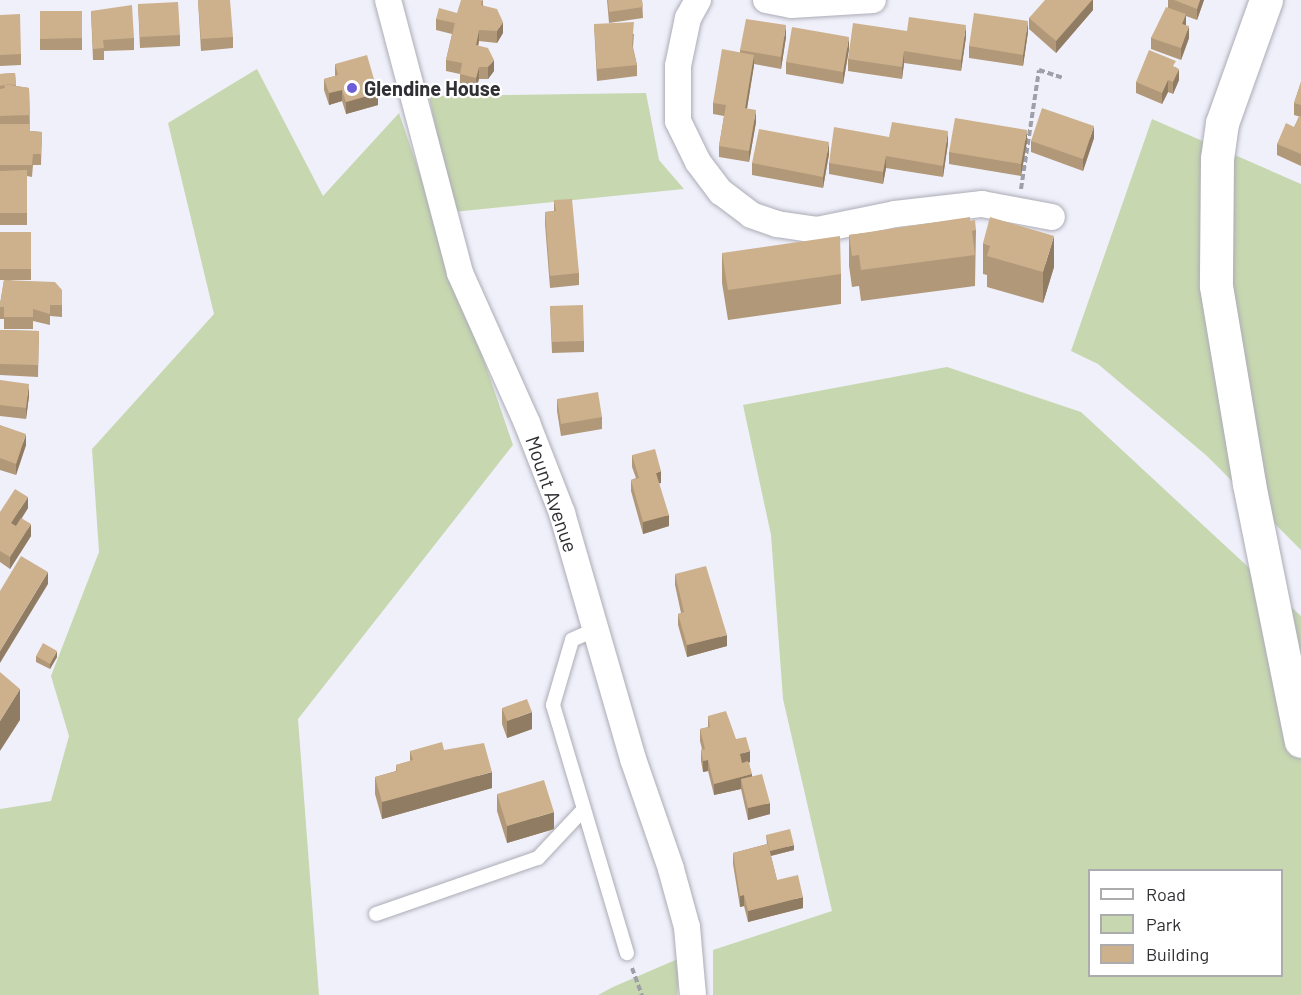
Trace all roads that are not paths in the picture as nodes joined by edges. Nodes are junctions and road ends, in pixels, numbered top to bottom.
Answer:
1 (388, 0) edge
2 (698, 0) edge
3 (766, 0) edge
4 (873, 0) edge
5 (1266, 0) edge
6 (1052, 217) dead end
7 (594, 630) junction
8 (1301, 741) edge
9 (583, 810) junction
10 (376, 914) dead end
11 (627, 953) road end
12 (693, 995) edge

1 - 7 street, Mount Avenue
2 - 6 street
3 - 4 street
5 - 8 street
7 - 9 lane
7 - 12 street, Mount Avenue
9 - 10 lane
9 - 11 lane

